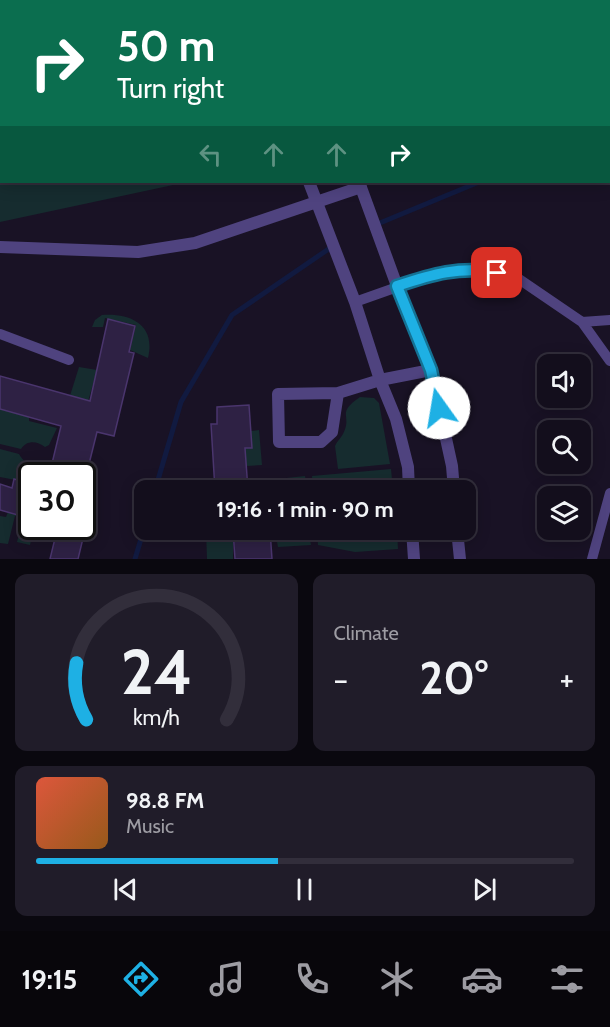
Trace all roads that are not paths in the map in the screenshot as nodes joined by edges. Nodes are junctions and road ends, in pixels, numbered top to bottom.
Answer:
1 (309, 183) edge
2 (360, 184) edge
3 (316, 203) junction
4 (0, 247) edge
5 (397, 286) junction
6 (355, 302) junction
7 (610, 320) edge
8 (582, 322) junction
9 (0, 334) edge
10 (69, 360) dead end
11 (610, 361) edge
12 (431, 370) junction
13 (380, 380) junction
14 (338, 393) junction
15 (409, 480) edge
16 (453, 480) edge
17 (610, 493) edge
18 (413, 540) edge
19 (458, 540) edge
20 (414, 559) edge
21 (460, 559) edge
22 (592, 559) edge

1 - 3 street
2 - 3 street
2 - 5 street
3 - 4 street
3 - 6 street
5 - 6 lane
5 - 8 lane
5 - 12 street
6 - 13 street
7 - 8 lane
8 - 11 lane
9 - 10 lane
12 - 13 street
12 - 16 street
13 - 14 street
13 - 15 street
14 - 14 street
17 - 22 lane
18 - 20 street
19 - 21 street

